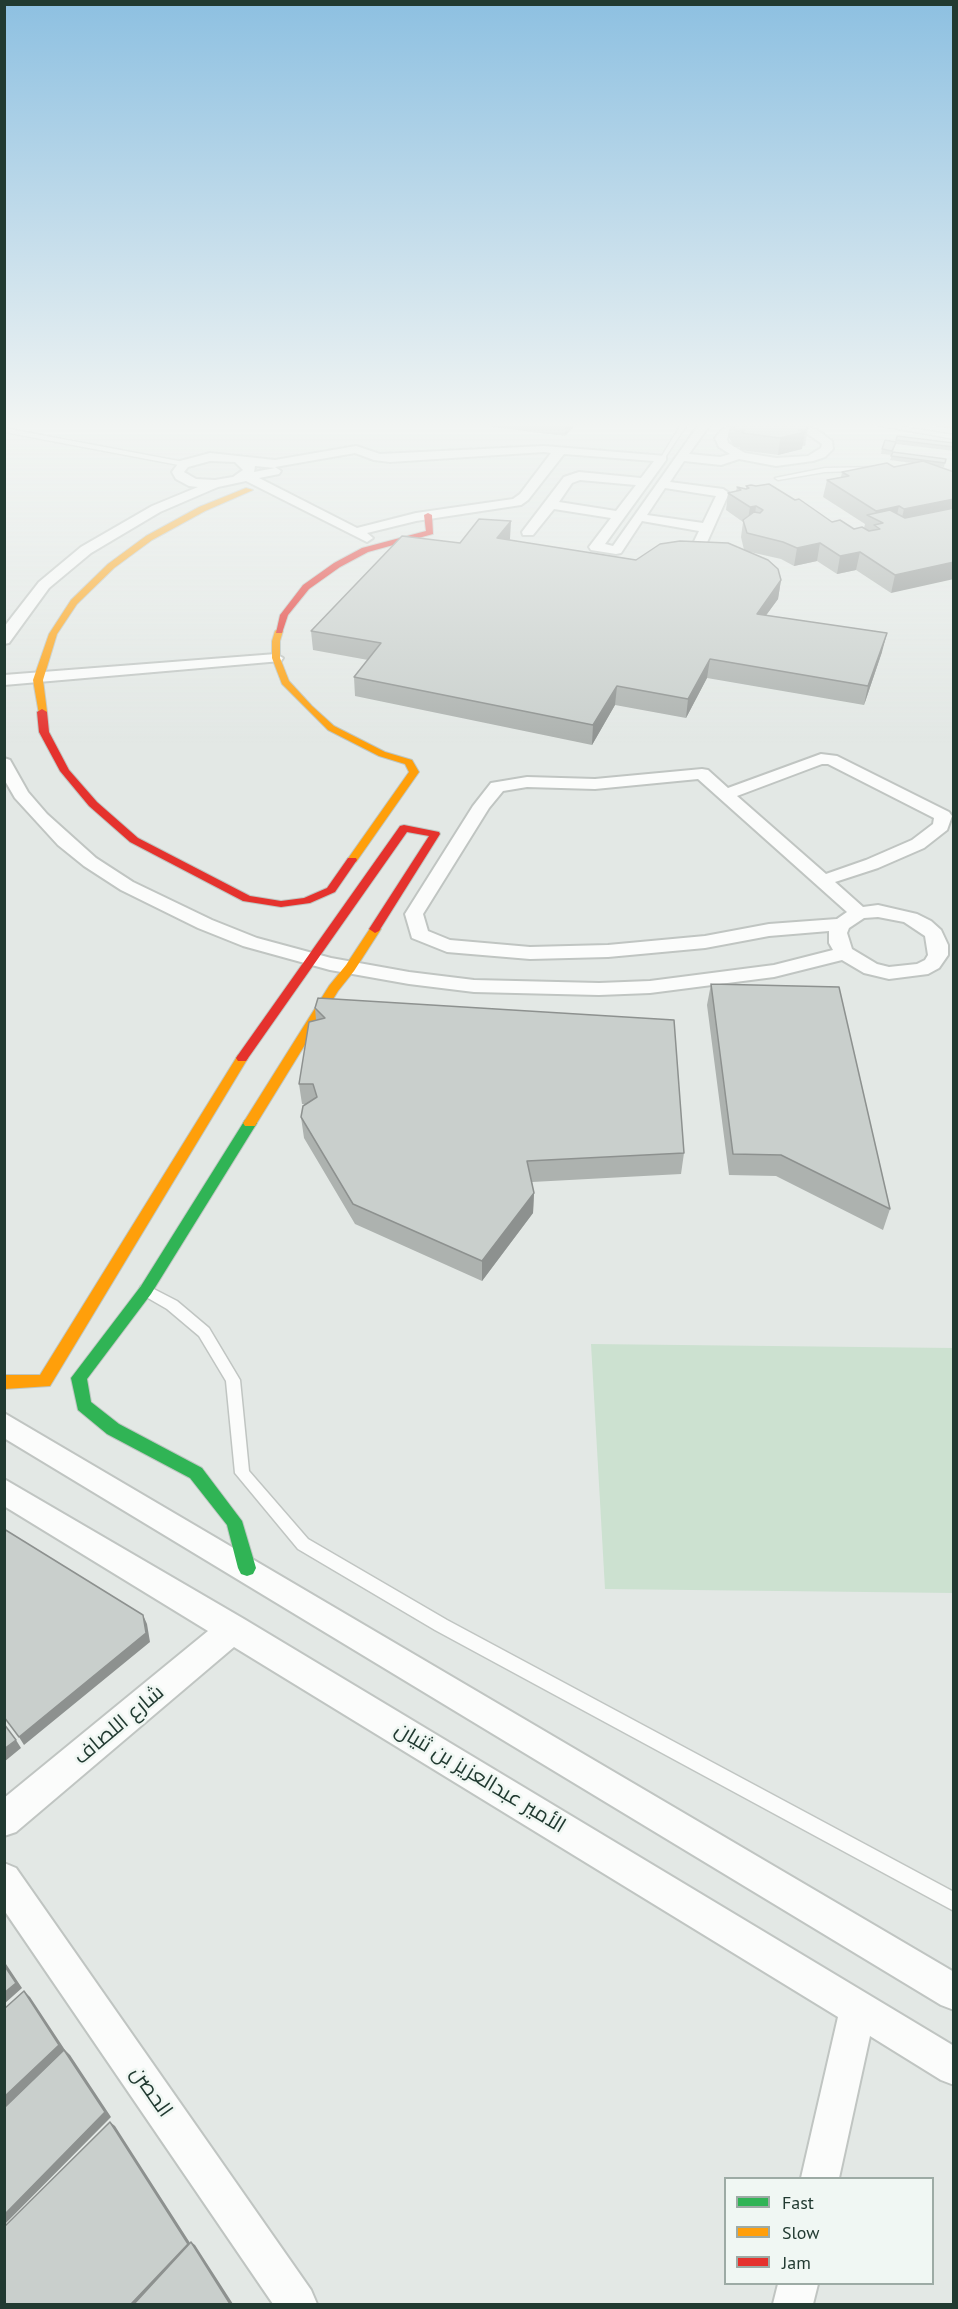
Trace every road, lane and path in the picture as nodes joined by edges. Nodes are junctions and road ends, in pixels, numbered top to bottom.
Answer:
1 (117, 531) edge
2 (162, 531) edge
3 (330, 531) edge
4 (353, 531) edge
5 (361, 531) edge
6 (430, 531) edge
7 (608, 531) edge
8 (629, 531) edge
9 (706, 531) edge
10 (356, 532) junction
11 (382, 545) junction
12 (365, 550) junction
13 (693, 558) edge
14 (29, 602) junction
15 (4, 621) edge
16 (4, 640) edge
17 (276, 654) junction
18 (4, 667) edge
19 (40, 672) junction
20 (4, 680) edge
21 (4, 763) edge
22 (725, 795) junction
23 (822, 881) junction
24 (859, 913) junction
25 (842, 924) junction
26 (845, 953) junction
27 (311, 959) junction
28 (350, 968) junction
29 (116, 1262) junction
30 (148, 1285) junction
31 (4, 1382) edge
32 (4, 1425) edge
33 (4, 1491) edge
34 (247, 1568) junction
35 (233, 1629) junction
36 (4, 1820) edge
37 (4, 1880) edge
38 (954, 1902) edge
39 (954, 1992) edge
40 (858, 2008) junction
41 (954, 2067) edge
42 (820, 2177) edge
43 (798, 2285) edge
44 (297, 2304) edge
45 (793, 2304) edge

1 - 14 street
2 - 19 street
3 - 12 street
4 - 10 street
5 - 10 street
6 - 11 street
7 - 8 street
9 - 13 street
10 - 11 street
11 - 12 street
12 - 17 street
14 - 15 street
14 - 16 street
17 - 19 street
17 - 19 street
18 - 19 street
19 - 20 street
21 - 27 street
22 - 23 street
22 - 23 street
22 - 25 street
23 - 24 street
24 - 25 street
24 - 26 street
25 - 26 street
26 - 28 street
27 - 28 street
27 - 28 street
27 - 29 street
28 - 30 street
29 - 30 street
29 - 31 street
30 - 34 street
30 - 38 lane
32 - 34 street
33 - 35 street, الأمير عبدالعزيز بن ثنيان
34 - 39 street
35 - 36 street, شارع اللصاف
35 - 40 street, الأمير عبدالعزيز بن ثنيان
37 - 44 street, الحصن
40 - 41 street, الأمير عبدالعزيز بن ثنيان
40 - 42 street
43 - 45 street

